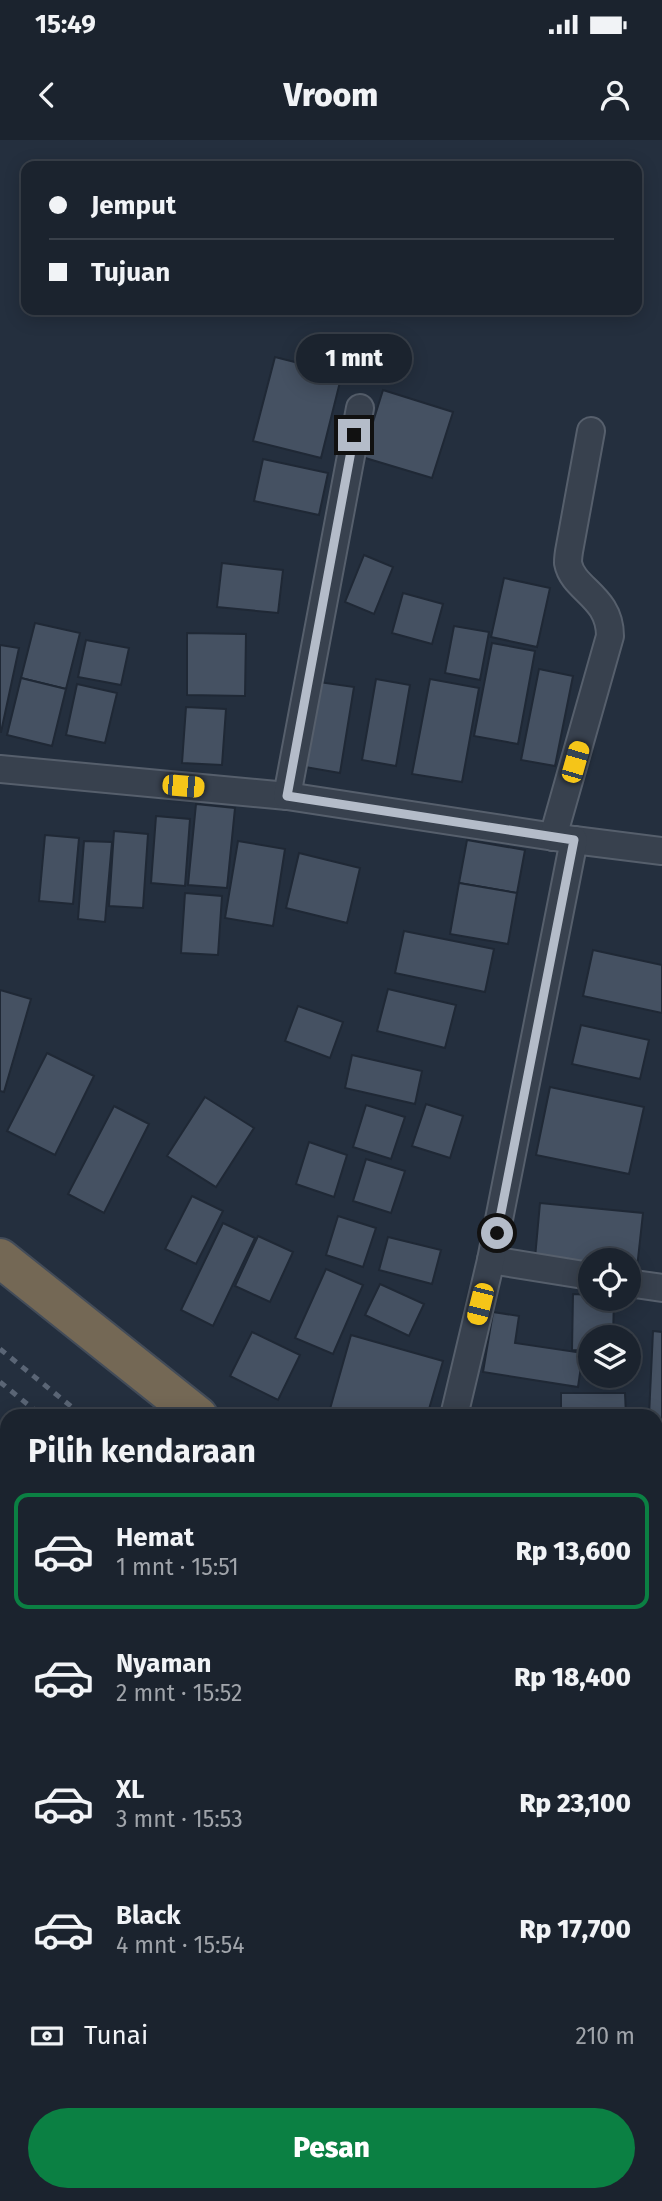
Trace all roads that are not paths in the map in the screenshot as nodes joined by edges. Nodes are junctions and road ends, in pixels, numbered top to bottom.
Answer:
1 (360, 408) dead end
2 (591, 431) dead end
3 (0, 769) edge
4 (287, 796) junction
5 (564, 839) junction
6 (662, 851) edge
7 (0, 1258) edge
8 (491, 1260) junction
9 (578, 1274) edge
10 (641, 1285) edge
11 (662, 1288) edge
12 (189, 1409) edge
13 (456, 1409) edge

1 - 4 street
2 - 5 street
3 - 4 street
4 - 5 street
5 - 6 street
5 - 8 street
7 - 12 highway
8 - 9 street
8 - 13 street
10 - 11 street

